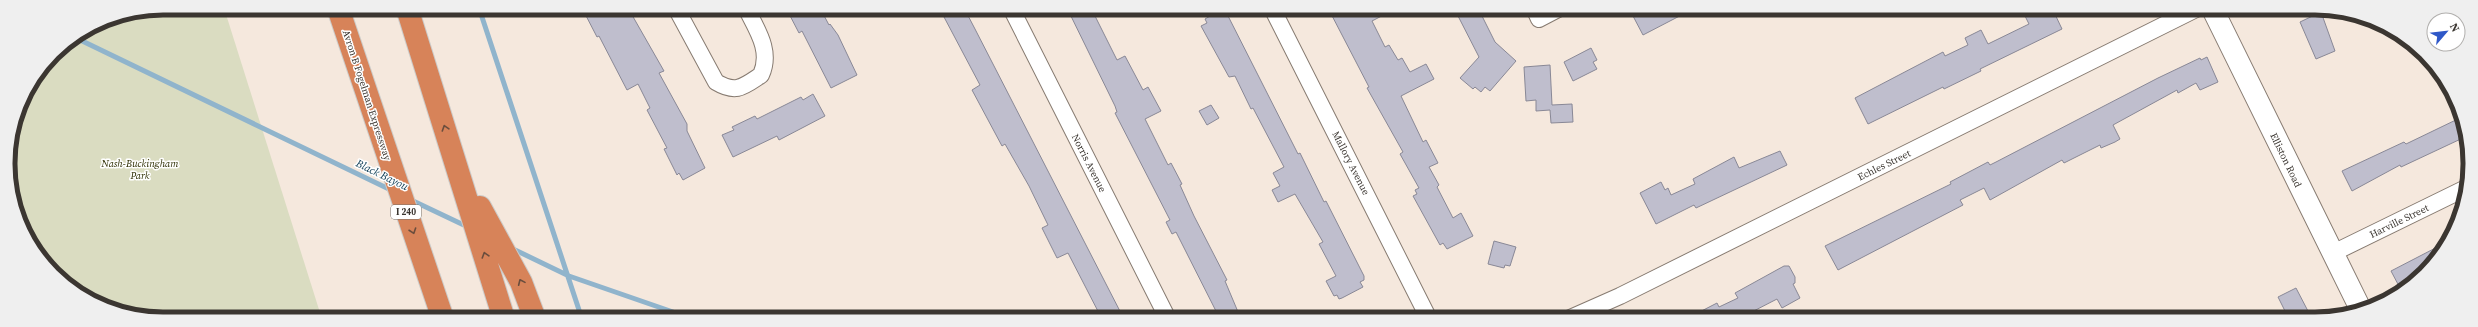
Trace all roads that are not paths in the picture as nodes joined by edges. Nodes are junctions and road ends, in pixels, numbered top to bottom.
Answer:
1 (340, 15) edge
2 (408, 15) edge
3 (680, 15) edge
4 (750, 15) edge
5 (1015, 15) edge
6 (1276, 15) edge
7 (2184, 15) edge
8 (2215, 15) edge
9 (457, 165) junction
10 (2460, 191) edge
11 (2333, 253) junction
12 (2359, 305) edge
13 (441, 312) edge
14 (502, 312) edge
15 (532, 312) edge
16 (1164, 312) edge
17 (1425, 312) edge
18 (1584, 312) edge

1 -> 13 highway, Avron B Fogelman Expressway / I 240
9 -> 2 highway
3 - 4 street
5 - 16 street, Norris Avenue
6 - 17 street, Mallory Avenue
7 - 18 street, Echles Street
8 - 11 street, Elliston Road
14 -> 9 highway
15 -> 9 highway
10 - 11 street, Harville Street
11 - 12 street, Elliston Road

